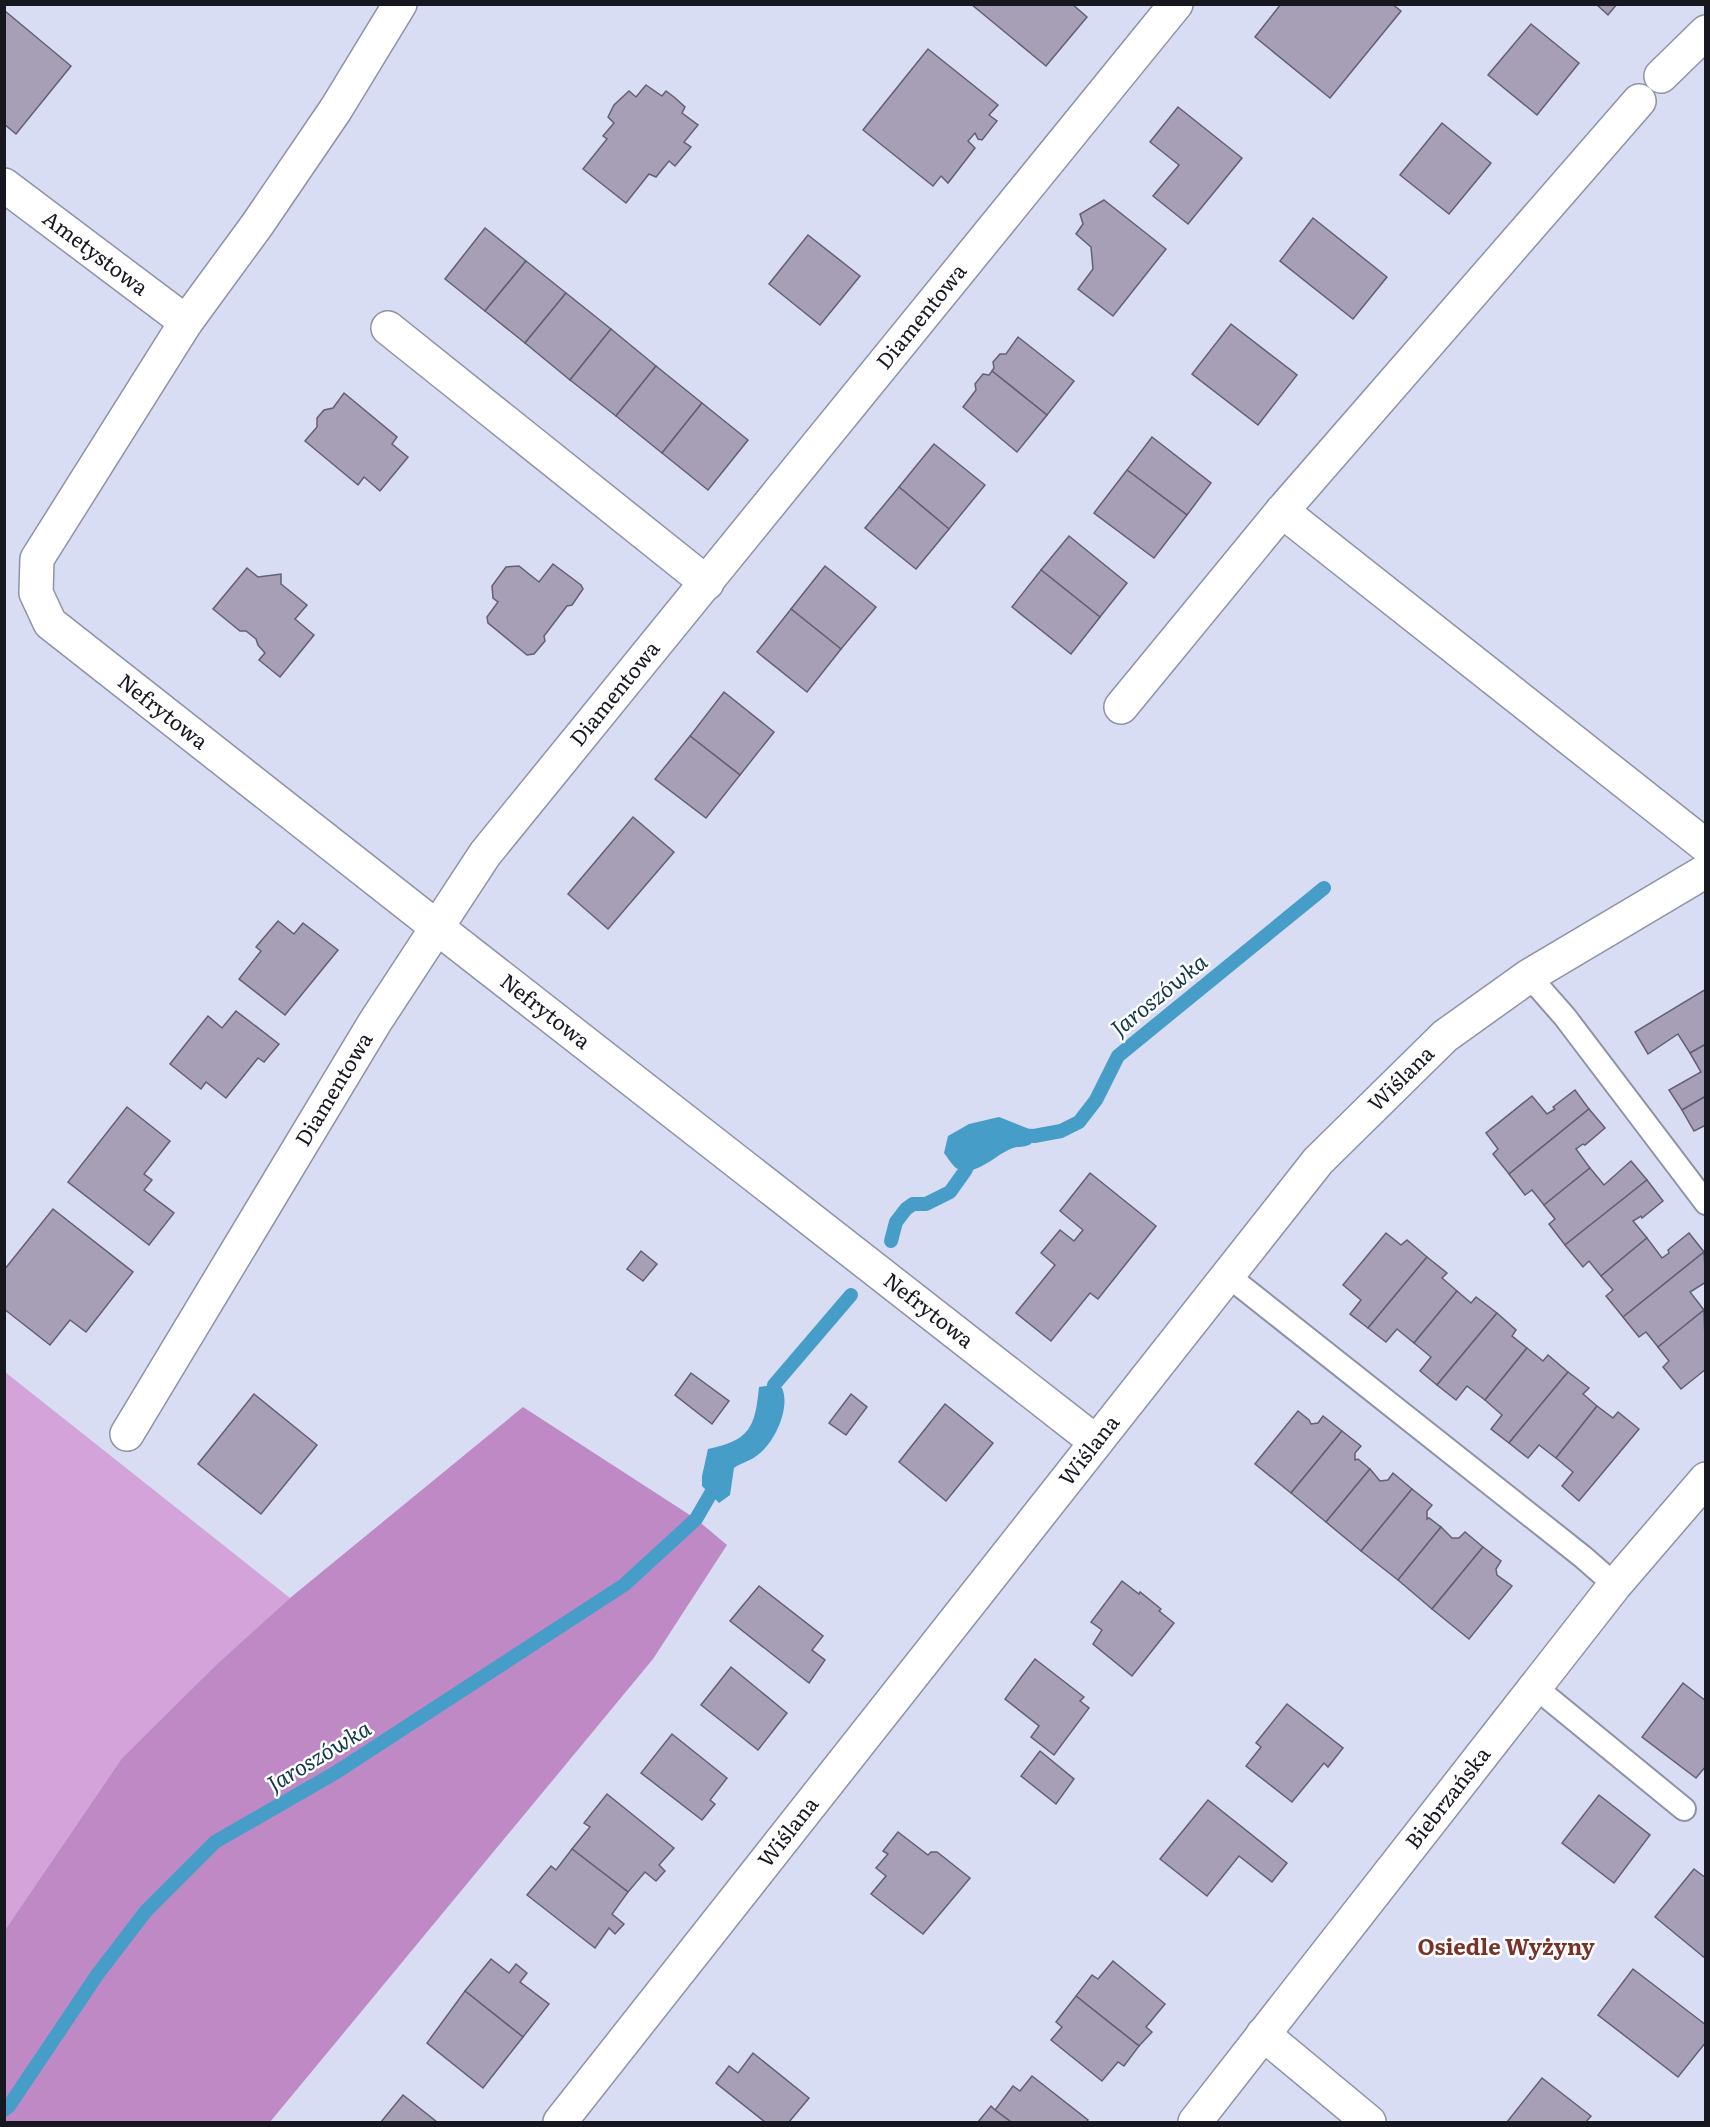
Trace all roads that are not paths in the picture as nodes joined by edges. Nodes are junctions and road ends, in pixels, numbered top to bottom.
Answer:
1 (400, 4) edge
2 (1176, 4) edge
3 (1706, 32) edge
4 (1661, 76) dead end
5 (1639, 101) dead end
6 (4, 185) edge
7 (186, 322) junction
8 (388, 328) dead end
9 (1282, 511) junction
10 (707, 583) junction
11 (1121, 707) dead end
12 (1706, 846) edge
13 (1706, 871) edge
14 (438, 927) junction
15 (1529, 976) junction
16 (1706, 1203) edge
17 (1227, 1275) junction
18 (127, 1434) dead end
19 (1096, 1442) junction
20 (1704, 1483) edge
21 (1615, 1585) junction
22 (1535, 1687) junction
23 (1684, 1809) dead end
24 (1263, 2034) junction
25 (560, 2122) edge
26 (1195, 2122) edge
27 (1370, 2122) edge

1 - 7 street
2 - 10 street, Diamentowa
3 - 4 street
5 - 9 street
6 - 7 street, Ametystowa
7 - 14 street, Nefrytowa
8 - 10 street
9 - 11 street
9 - 12 street
10 - 14 street, Diamentowa
13 - 15 street, Wiślana
14 - 18 street, Diamentowa
14 - 19 street, Nefrytowa
15 - 16 lane
15 - 17 street, Wiślana
17 - 19 street, Wiślana
17 - 21 lane
19 - 25 street, Wiślana
20 - 21 street, Biebrzańska
21 - 22 street, Biebrzańska
22 - 23 lane
22 - 24 street, Biebrzańska
24 - 26 street, Biebrzańska
24 - 27 street

